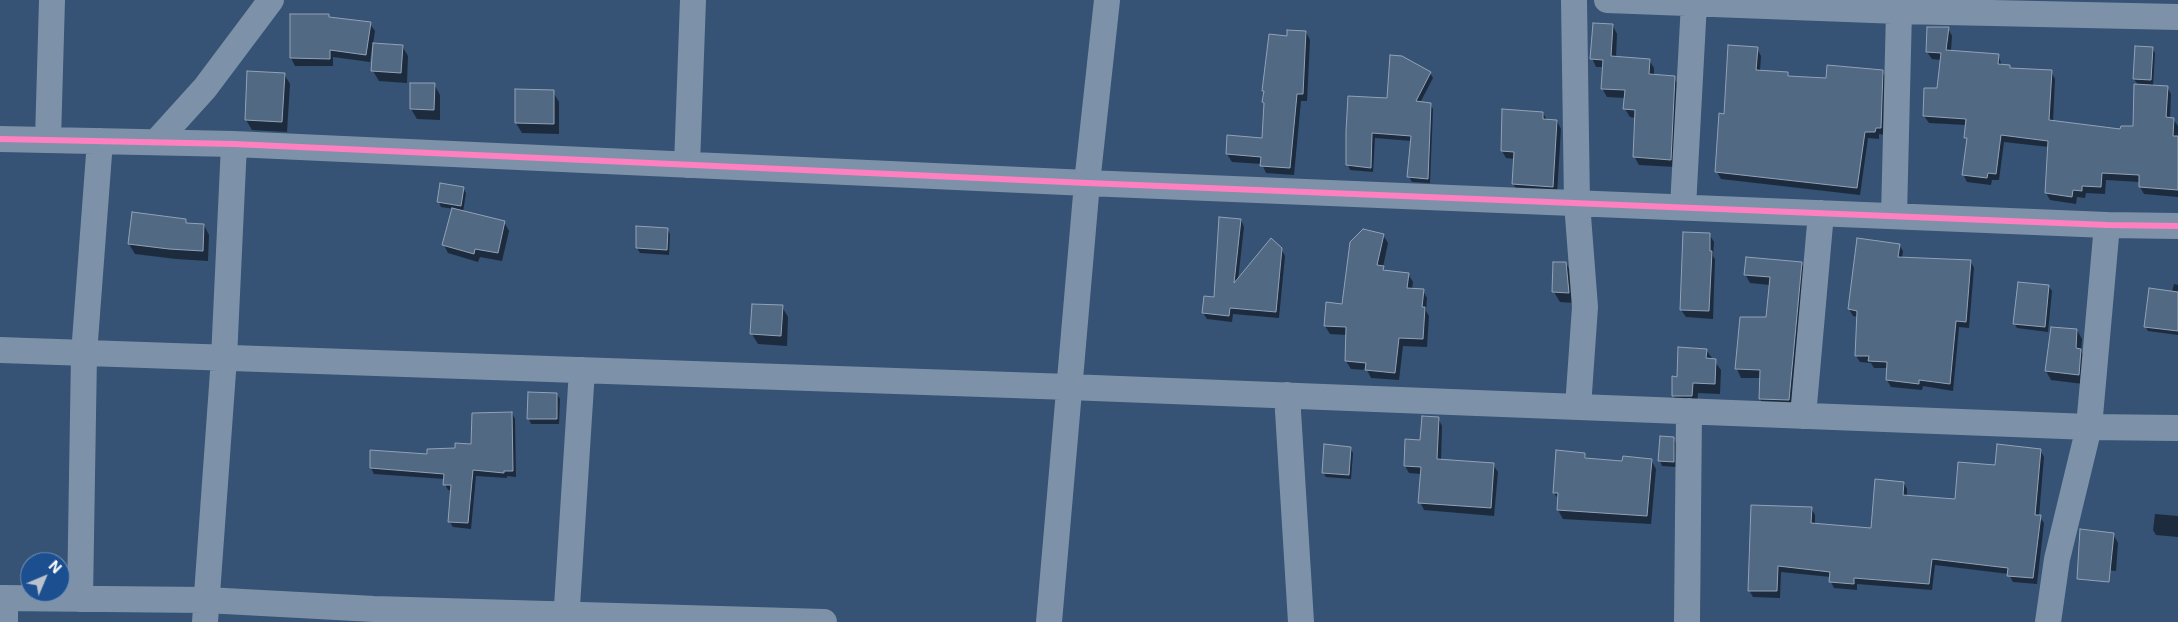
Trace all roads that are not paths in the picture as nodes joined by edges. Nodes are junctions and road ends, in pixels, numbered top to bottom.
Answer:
1 (52, 0) edge
2 (271, 0) edge
3 (693, 0) edge
4 (1107, 0) edge
5 (1574, 0) edge
6 (1607, 0) edge
7 (1694, 3) junction
8 (1899, 11) junction
9 (2178, 17) edge
10 (0, 139) edge
11 (48, 140) junction
12 (100, 141) junction
13 (157, 141) junction
14 (234, 144) junction
15 (687, 165) junction
16 (1088, 183) junction
17 (1577, 203) junction
18 (1683, 207) junction
19 (1821, 213) junction
20 (1894, 216) junction
21 (2107, 225) junction
22 (2178, 226) edge
23 (0, 350) edge
24 (84, 354) junction
25 (224, 358) junction
26 (582, 370) junction
27 (1070, 387) junction
28 (1286, 396) junction
29 (1578, 407) junction
30 (1689, 411) junction
31 (1803, 416) junction
32 (2089, 427) junction
33 (2178, 428) edge
34 (80, 599) junction
35 (3, 606) edge
36 (206, 611) edge
37 (374, 615) edge
38 (566, 618) edge
39 (757, 621) edge
40 (824, 622) edge
41 (1048, 622) edge
42 (1302, 622) edge
43 (1687, 622) edge
44 (2048, 622) edge

1 - 11 street
2 - 13 street
3 - 15 street
4 - 16 street
5 - 17 street
6 - 7 street
7 - 8 street
7 - 18 street
8 - 9 street
8 - 20 street
10 - 11 street
11 - 12 street
12 - 13 street
12 - 24 street
13 - 14 street
14 - 15 street
14 - 25 street
15 - 16 street
16 - 17 street
16 - 27 street
17 - 18 street
17 - 29 street
18 - 19 street
19 - 20 street
19 - 31 street
20 - 21 street
21 - 22 street
21 - 32 street
23 - 24 street
24 - 25 street
24 - 34 street
25 - 26 street
25 - 36 street
26 - 27 street
26 - 38 street
27 - 28 street
27 - 41 street
28 - 29 street
28 - 42 street
29 - 30 street
30 - 31 street
30 - 43 street
31 - 32 street
32 - 33 street
32 - 44 street
34 - 35 street
34 - 36 street
36 - 37 street
37 - 38 street
38 - 39 street
39 - 40 street

